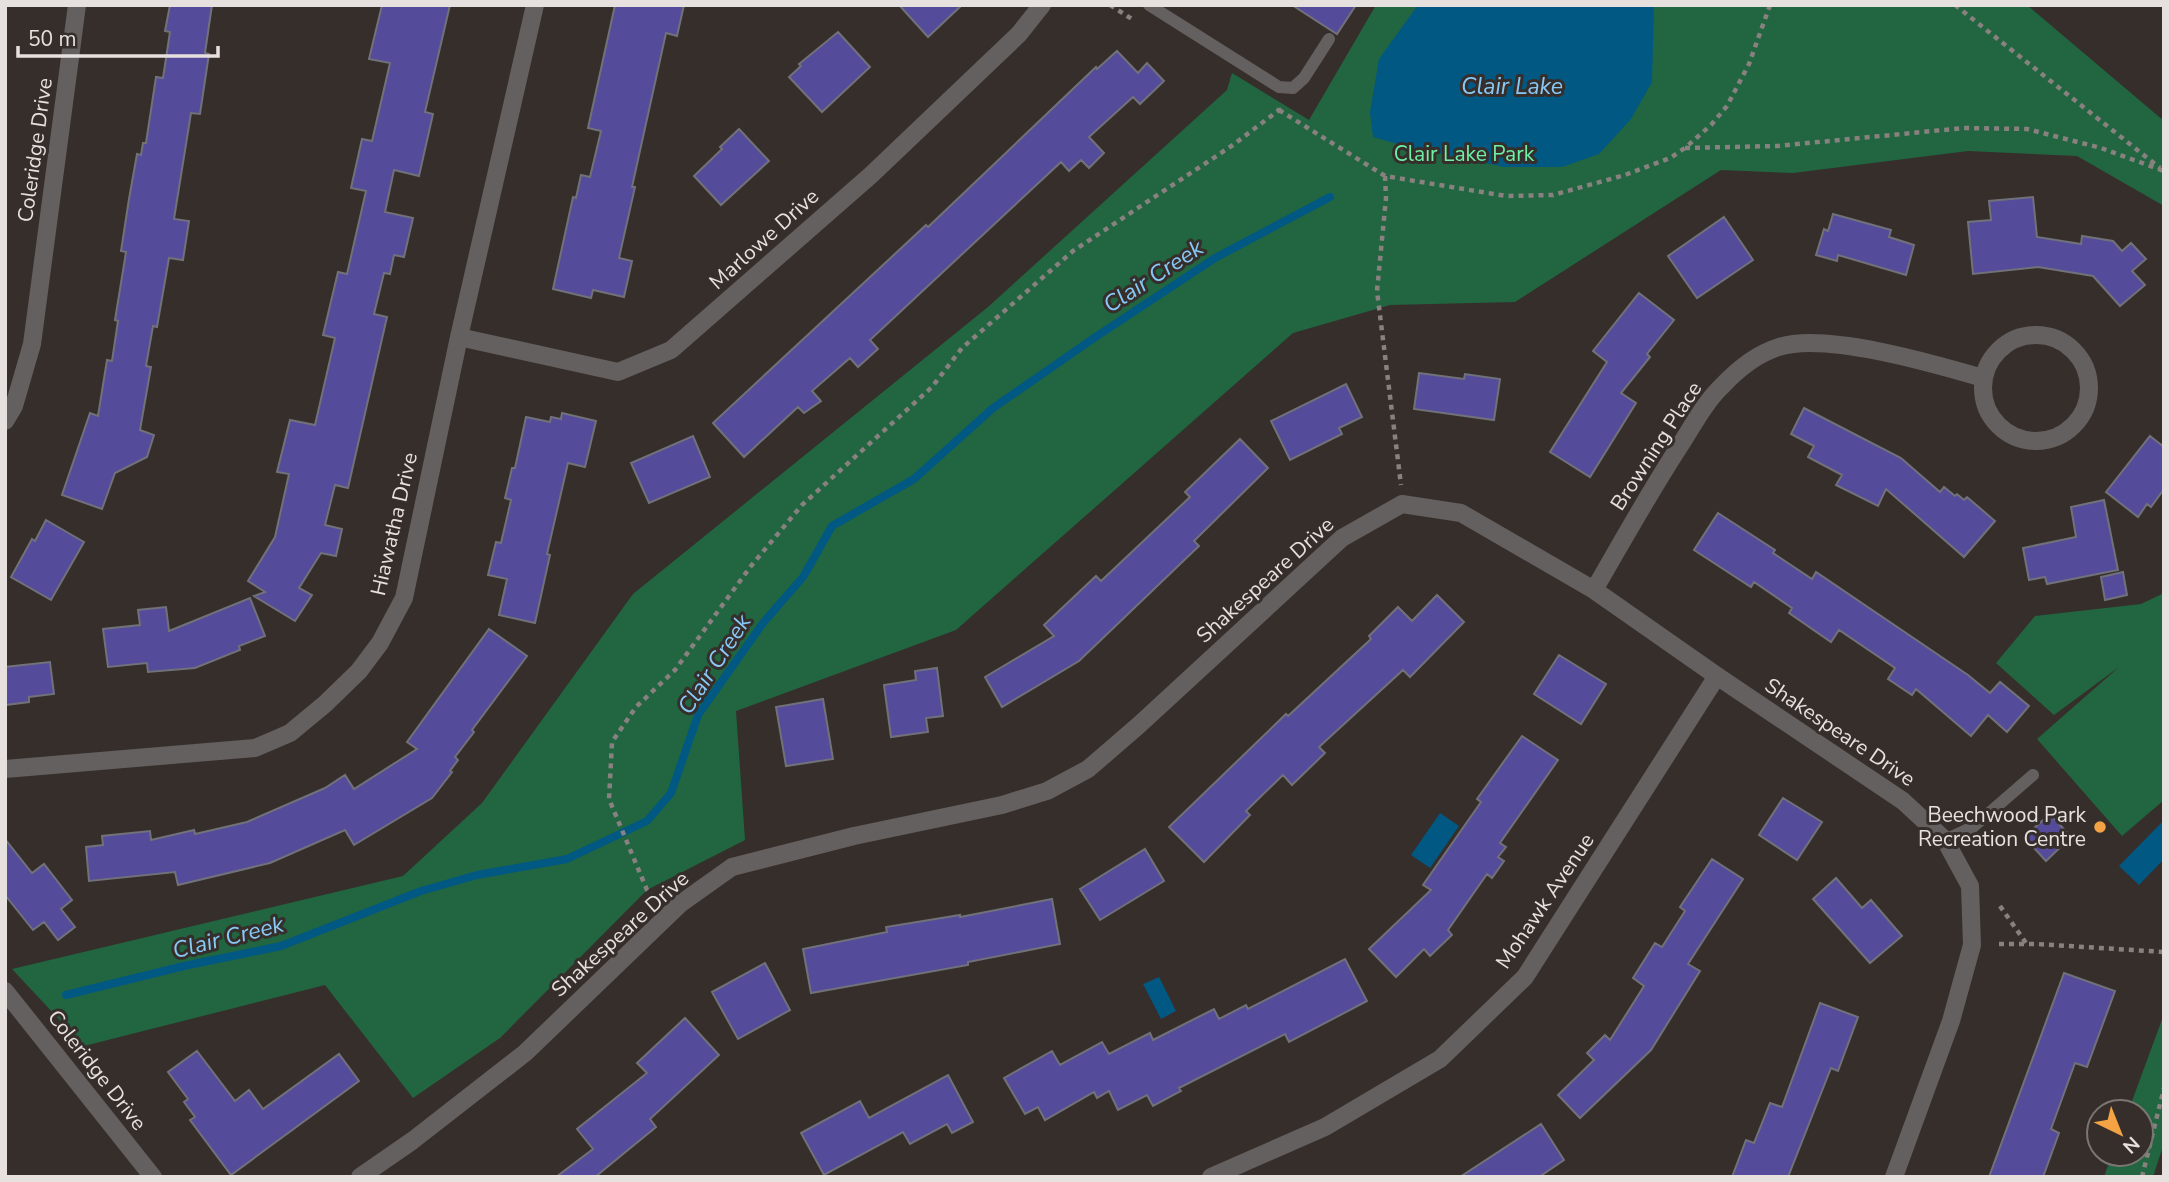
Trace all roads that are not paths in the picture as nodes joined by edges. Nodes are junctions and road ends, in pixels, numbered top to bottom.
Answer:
1 (77, 5) edge
2 (535, 5) edge
3 (1042, 5) edge
4 (1149, 5) edge
5 (1329, 38) dead end
6 (459, 337) junction
7 (1983, 378) junction
8 (5, 421) edge
9 (1594, 590) junction
10 (1717, 676) junction
11 (5, 769) edge
12 (2033, 775) dead end
13 (1945, 840) junction
14 (5, 991) edge
15 (153, 1177) edge
16 (360, 1177) edge
17 (1211, 1177) edge
18 (1894, 1177) edge

1 - 8 street, Coleridge Drive
2 - 6 street, Hiawatha Drive
3 - 6 street, Marlowe Drive
4 - 5 lane
6 - 11 street, Hiawatha Drive
7 - 7 street
7 - 9 street, Browning Place
9 - 10 street, Shakespeare Drive
9 - 16 street, Shakespeare Drive
10 - 13 street, Shakespeare Drive
10 - 17 street, Mohawk Avenue
12 - 13 lane
13 - 18 street, Shakespeare Drive
14 - 15 street, Coleridge Drive

